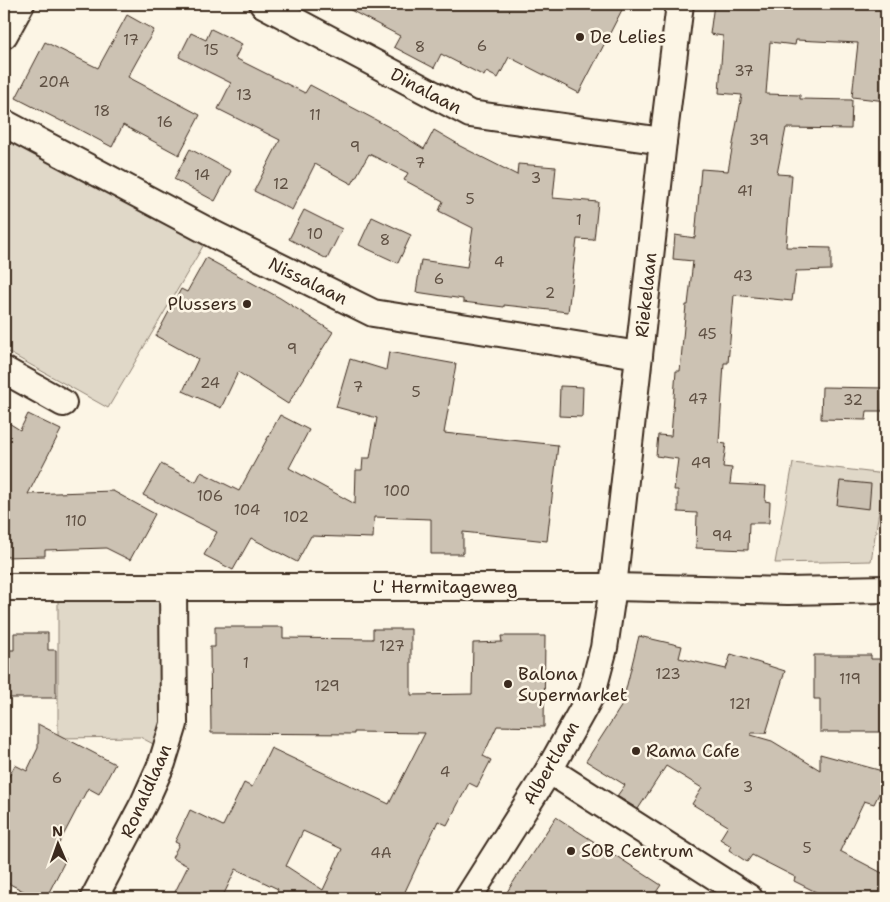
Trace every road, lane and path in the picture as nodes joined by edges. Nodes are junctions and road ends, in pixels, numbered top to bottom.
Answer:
1 (21, 4) edge
2 (263, 4) edge
3 (680, 4) edge
4 (4, 36) edge
5 (4, 123) edge
6 (663, 141) junction
7 (640, 355) junction
8 (4, 370) edge
9 (63, 403) dead end
10 (4, 587) edge
11 (173, 587) junction
12 (613, 587) junction
13 (886, 589) edge
14 (549, 770) junction
15 (94, 898) edge
16 (468, 898) edge
17 (749, 898) edge

1 - 4 street
2 - 6 street, Dinalaan
3 - 6 street, Riekelaan
5 - 7 street, Nissalaan
6 - 7 street, Riekelaan
7 - 12 street, Riekelaan
8 - 9 street
10 - 11 street, L' Hermitageweg
11 - 12 street, L' Hermitageweg
11 - 15 street, Ronaldlaan
12 - 13 street, L' Hermitageweg
12 - 14 street, Albertlaan
14 - 16 street, Albertlaan
14 - 17 street

